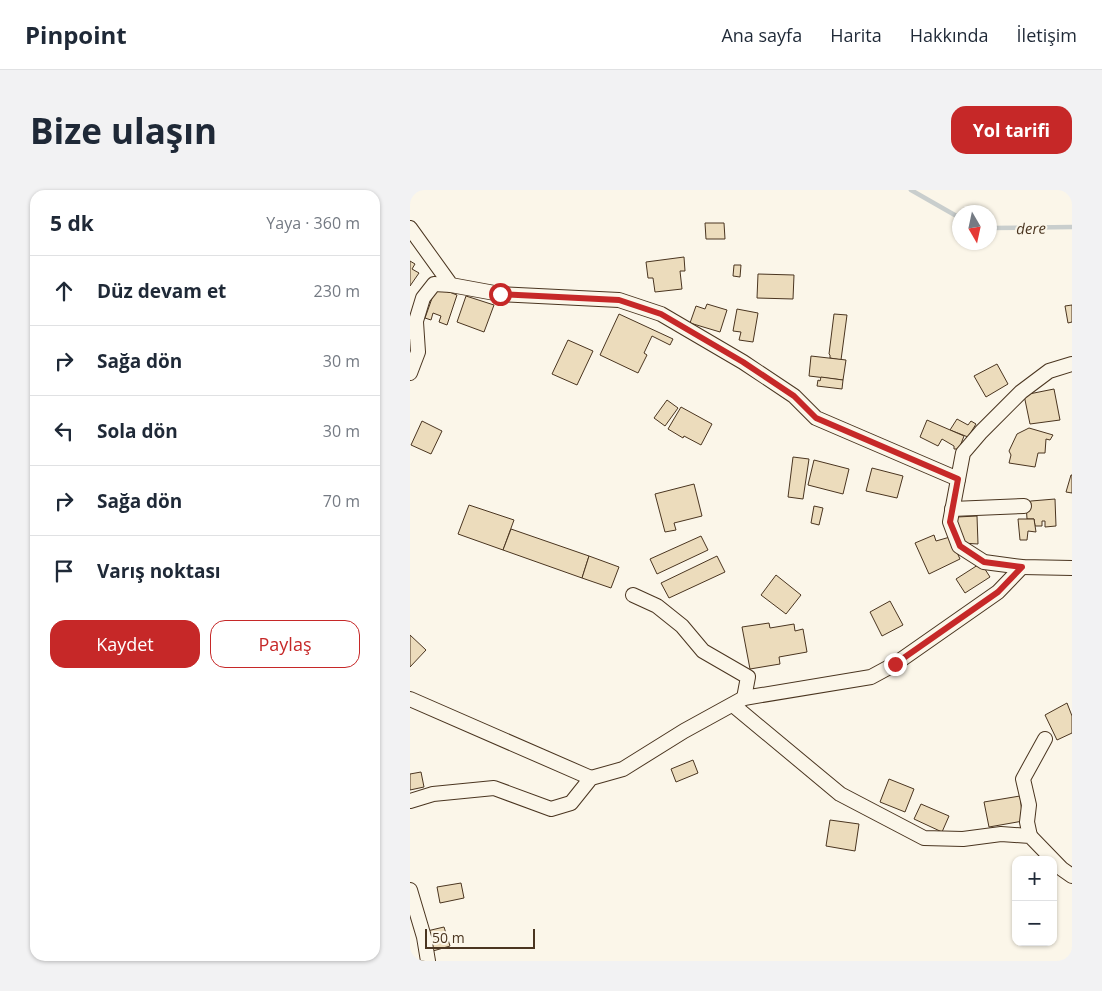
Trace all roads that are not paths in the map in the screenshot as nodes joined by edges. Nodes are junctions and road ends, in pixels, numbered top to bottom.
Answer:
1 (410, 228) edge
2 (451, 285) junction
3 (413, 327) edge
4 (1072, 364) edge
5 (410, 373) edge
6 (958, 479) junction
7 (1024, 506) dead end
8 (952, 509) junction
9 (1022, 567) junction
10 (1072, 568) edge
11 (632, 595) dead end
12 (410, 699) edge
13 (738, 701) junction
14 (1046, 739) dead end
15 (592, 778) junction
16 (410, 801) edge
17 (1030, 836) junction
18 (1072, 876) edge
19 (410, 890) edge
20 (428, 961) edge

1 - 2 street
2 - 3 street
2 - 6 street
3 - 5 street
4 - 6 street
6 - 8 street
7 - 8 street
8 - 9 street
9 - 10 street
9 - 13 street
11 - 13 street
12 - 15 street
13 - 15 street
13 - 17 street
14 - 17 street
15 - 16 street
17 - 18 street
19 - 20 street

